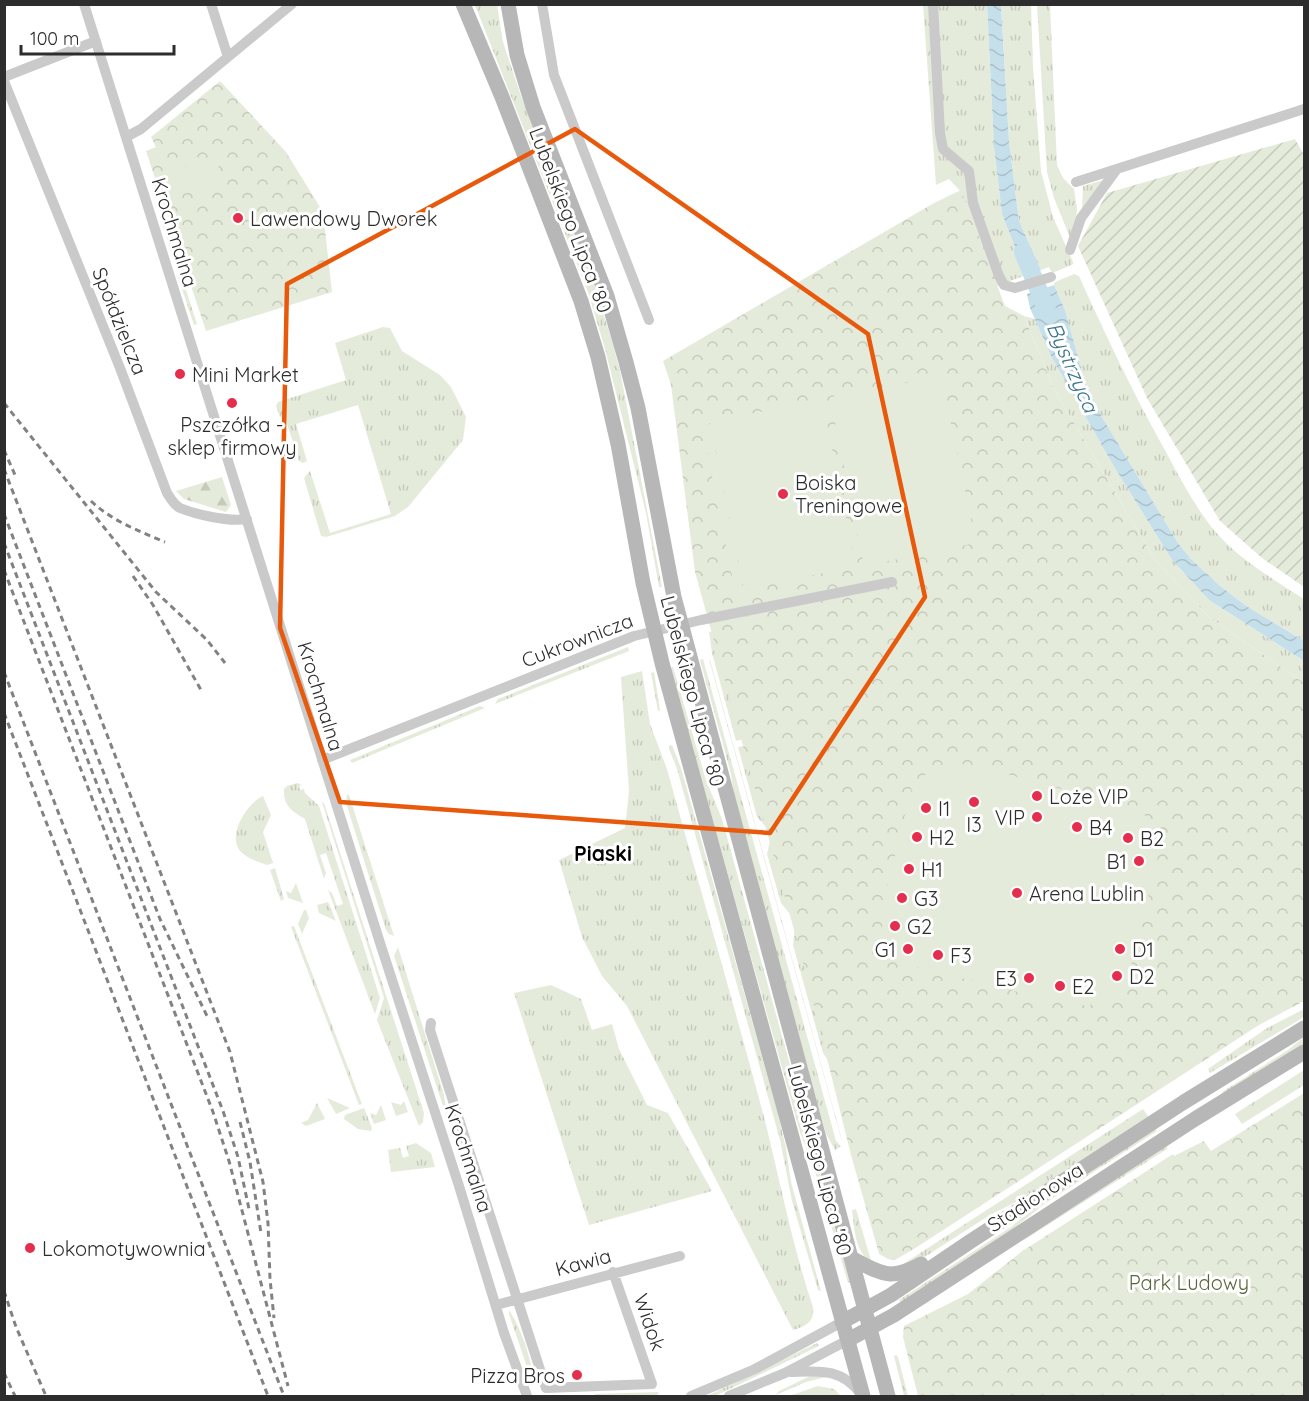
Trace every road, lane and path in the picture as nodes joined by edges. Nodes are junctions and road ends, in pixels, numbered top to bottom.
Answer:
1 (84, 4) edge
2 (211, 4) edge
3 (292, 4) edge
4 (463, 4) edge
5 (508, 4) edge
6 (542, 4) edge
7 (933, 4) edge
8 (96, 41) junction
9 (228, 57) junction
10 (4, 79) edge
11 (1305, 108) edge
12 (126, 137) junction
13 (1117, 169) junction
14 (1076, 182) dead end
15 (1070, 250) dead end
16 (1052, 277) dead end
17 (649, 320) dead end
18 (247, 519) junction
19 (892, 582) dead end
20 (681, 624) junction
21 (655, 630) junction
22 (322, 760) junction
23 (431, 1023) dead end
24 (1305, 1028) edge
25 (1305, 1052) edge
26 (968, 1243) junction
27 (680, 1256) dead end
28 (853, 1259) junction
29 (614, 1272) junction
30 (517, 1299) junction
31 (496, 1305) junction
32 (866, 1309) junction
33 (842, 1322) junction
34 (871, 1327) junction
35 (848, 1340) junction
36 (785, 1373) junction
37 (527, 1396) edge
38 (691, 1396) edge
39 (729, 1396) edge
40 (863, 1396) edge
41 (888, 1396) edge

1 - 8 street, Krochmalna
2 - 9 street
3 - 9 street
4 - 21 main road, Lubelskiego Lipca '80
5 - 20 main road, Lubelskiego Lipca '80
6 - 17 street
7 - 16 street
8 - 10 street, Spółdzielcza
8 - 12 street, Krochmalna
9 - 12 street
10 - 18 street, Spółdzielcza
11 - 13 street
12 - 18 street, Krochmalna
13 - 14 street
13 - 15 street
18 - 22 street, Krochmalna
19 - 20 street, Cukrownicza
20 - 21 street, Cukrownicza
20 - 28 main road, Lubelskiego Lipca '80
21 - 22 street, Cukrownicza
21 - 33 main road, Lubelskiego Lipca '80
22 - 31 street, Krochmalna
23 - 30 street
24 - 26 main road, Stadionowa
25 - 34 main road, Stadionowa
26 - 28 main road, Stadionowa
26 - 32 main road, Stadionowa
27 - 29 street, Kawia
28 - 32 main road, Lubelskiego Lipca '80
29 - 30 street, Kawia
29 - 30 street, Widok
30 - 31 street, Kawia
31 - 37 street, Krochmalna
32 - 33 main road, Stadionowa
32 - 34 main road, Lubelskiego Lipca '80
33 - 35 main road, Lubelskiego Lipca '80
33 - 38 street, Stadionowa
34 - 35 main road, Stadionowa
34 - 41 main road, Lubelskiego Lipca '80
35 - 36 street, Stadionowa
35 - 40 main road, Lubelskiego Lipca '80
36 - 39 street, Stadionowa
36 - 40 street, Stadionowa

